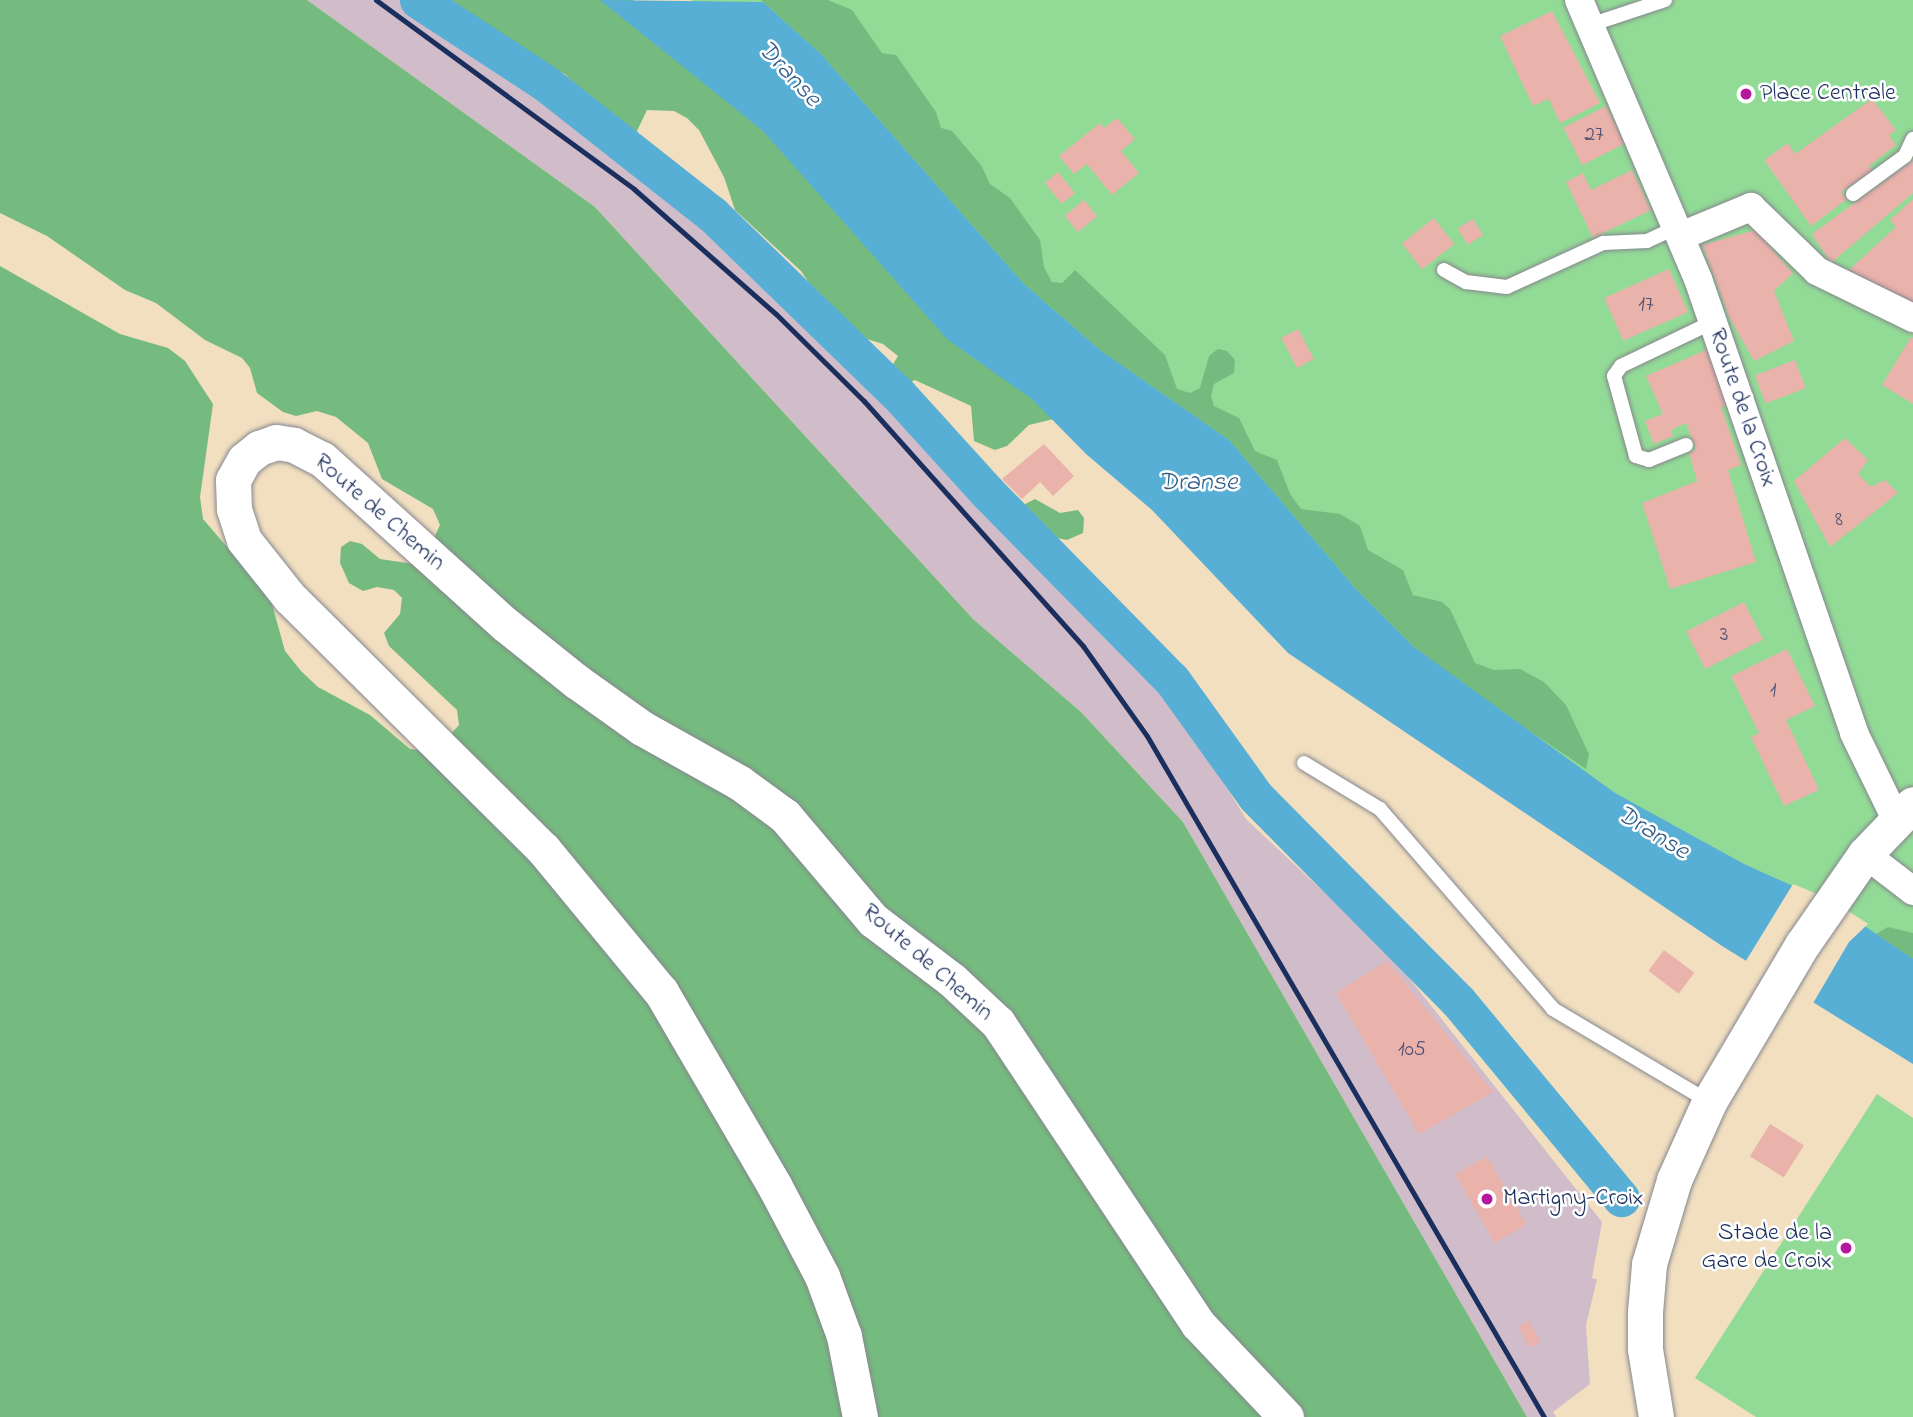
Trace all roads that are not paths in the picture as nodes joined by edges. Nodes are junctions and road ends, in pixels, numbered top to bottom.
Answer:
1 (1665, 0) edge
2 (1584, 12) edge
3 (1913, 139) edge
4 (1853, 194) dead end
5 (1679, 231) junction
6 (1444, 270) dead end
7 (1913, 318) edge
8 (1713, 322) junction
9 (1686, 445) dead end
10 (1304, 763) dead end
11 (1904, 811) edge
12 (1866, 854) junction
13 (1913, 891) edge
14 (1709, 1102) junction
15 (860, 1417) edge
16 (1286, 1417) edge
17 (1656, 1417) edge

1 - 2 lane
2 - 5 street, Route de la Croix
3 - 4 lane
5 - 6 lane
5 - 7 street
5 - 8 street, Route de la Croix
8 - 9 lane
8 - 11 street, Route de la Croix
10 - 14 lane
11 - 12 street
12 - 13 street
12 - 14 street
14 - 17 street
15 - 16 street, Route de Chemin

